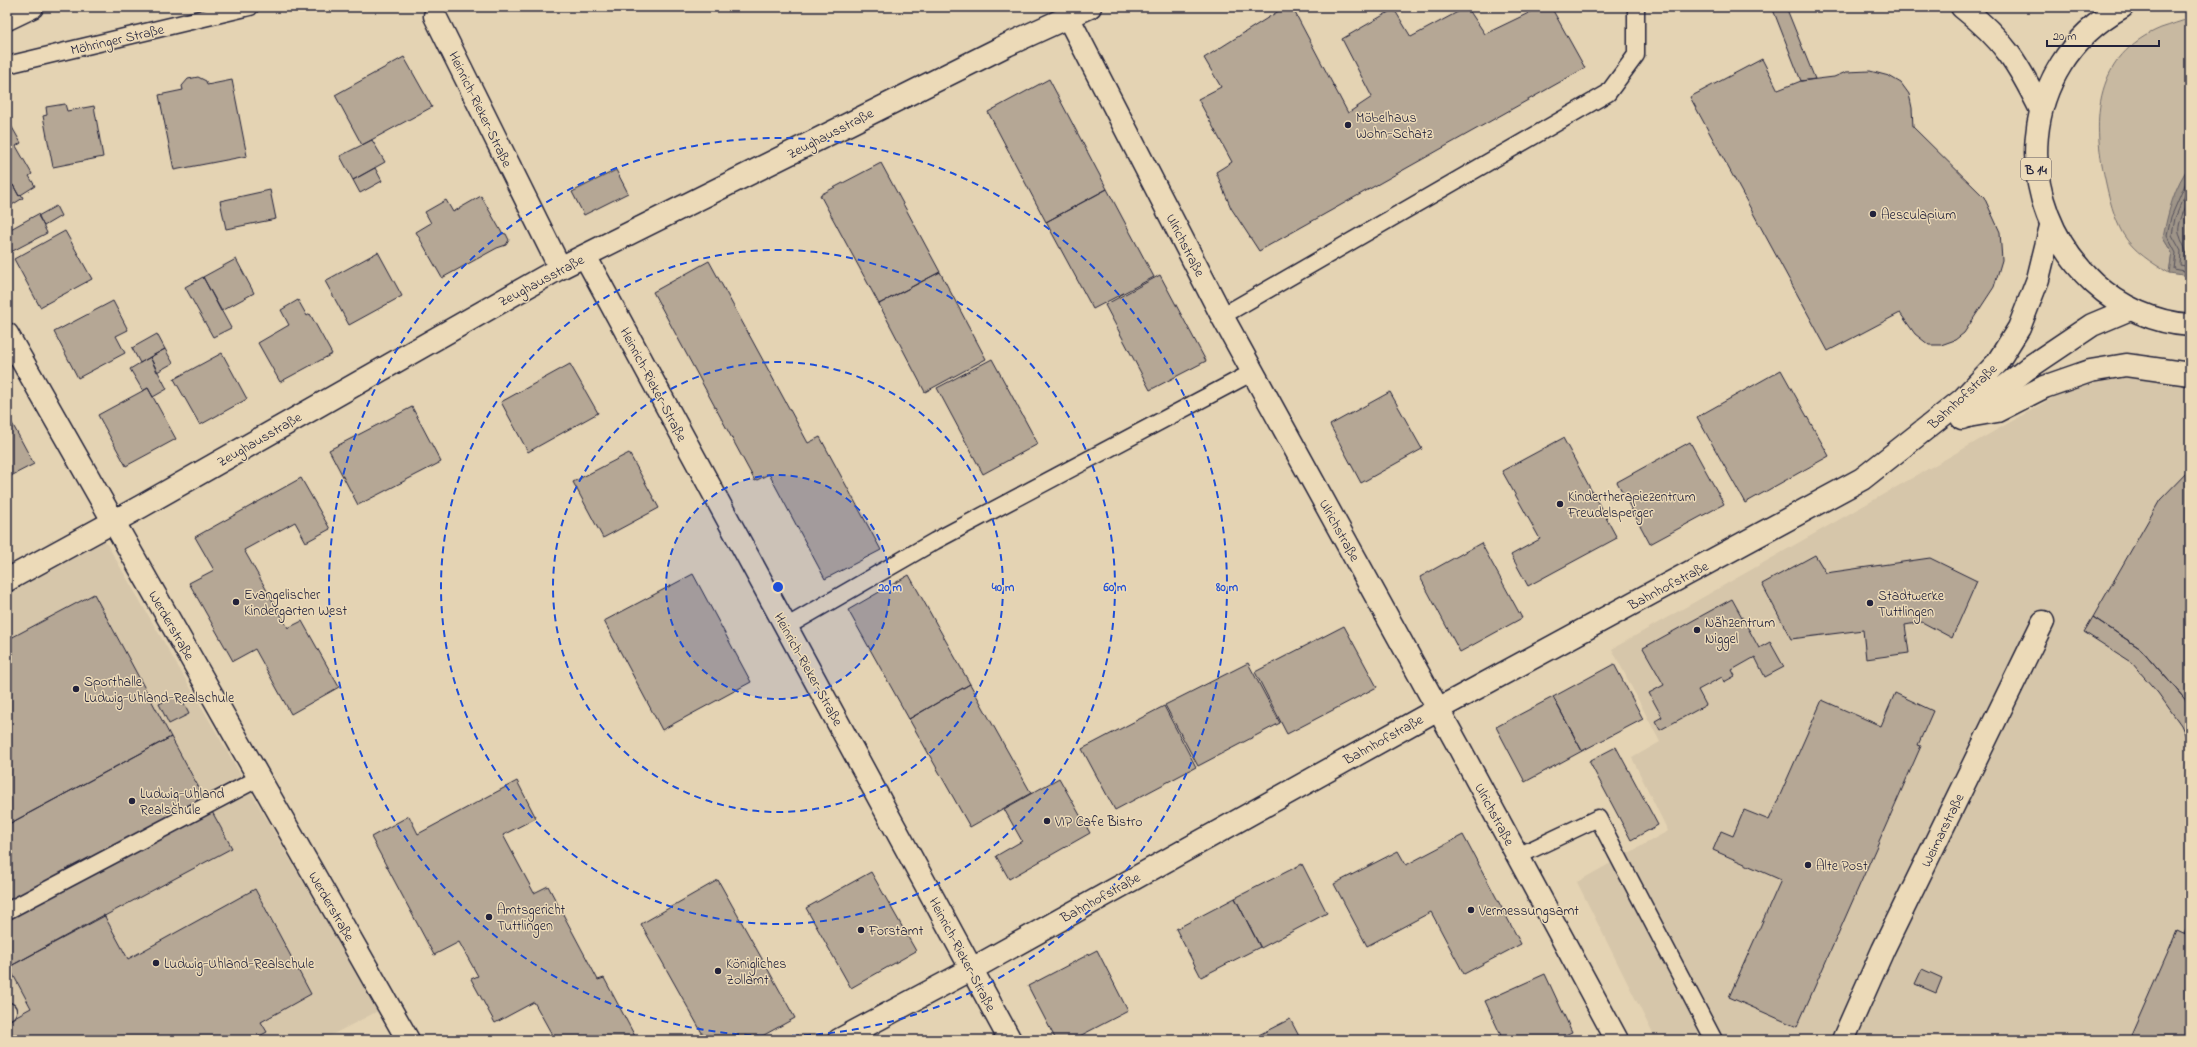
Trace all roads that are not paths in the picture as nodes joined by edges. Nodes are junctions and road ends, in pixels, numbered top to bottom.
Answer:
1 (32, 7) edge
2 (250, 7) edge
3 (1090, 7) edge
4 (1636, 7) edge
5 (1962, 7) edge
6 (2122, 7) edge
7 (435, 16) dead end
8 (1068, 17) junction
9 (7, 19) edge
10 (7, 65) edge
11 (2041, 110) junction
12 (2051, 226) junction
13 (585, 256) junction
14 (560, 268) junction
15 (2130, 309) junction
16 (1222, 316) junction
17 (2190, 325) edge
18 (7, 334) edge
19 (1253, 372) junction
20 (2190, 374) edge
21 (1968, 416) junction
22 (1923, 432) junction
23 (114, 522) junction
24 (7, 580) edge
25 (2043, 622) dead end
26 (786, 627) junction
27 (1438, 709) junction
28 (259, 778) junction
29 (1518, 856) junction
30 (7, 911) edge
31 (972, 969) junction
32 (408, 1040) edge
33 (839, 1040) edge
34 (1010, 1040) edge
35 (1617, 1040) edge
36 (1714, 1040) edge
37 (1843, 1040) edge

1 - 9 street
2 - 10 lane, Möhringer Straße
3 - 8 street, Zeughausstraße
4 - 16 lane
5 - 11 street
6 - 11 street, B 14
7 - 14 street, Heinrich-Rieker-Straße
8 - 13 street, Zeughausstraße
8 - 16 street, Ulrichstraße
11 - 12 street, B 14
12 - 15 street, B 14
12 - 22 street, Bahnhofstraße
13 - 14 street, Zeughausstraße
13 - 26 street, Heinrich-Rieker-Straße
14 - 23 street, Zeughausstraße
15 - 17 street, B 14
15 - 21 street, Bahnhofstraße
16 - 19 street, Ulrichstraße
18 - 23 street, Werderstraße
19 - 26 lane
19 - 27 street, Ulrichstraße
20 - 21 street
21 - 22 street, Bahnhofstraße
22 - 27 street, Bahnhofstraße
23 - 24 street, Zeughausstraße
23 - 28 street, Werderstraße
25 - 37 street, Weimarstraße
26 - 31 street, Heinrich-Rieker-Straße
27 - 29 street, Ulrichstraße
27 - 31 street, Bahnhofstraße
28 - 30 lane
28 - 32 street, Werderstraße
29 - 35 street, Ulrichstraße
29 - 36 lane
31 - 33 street, Bahnhofstraße
31 - 34 street, Heinrich-Rieker-Straße

